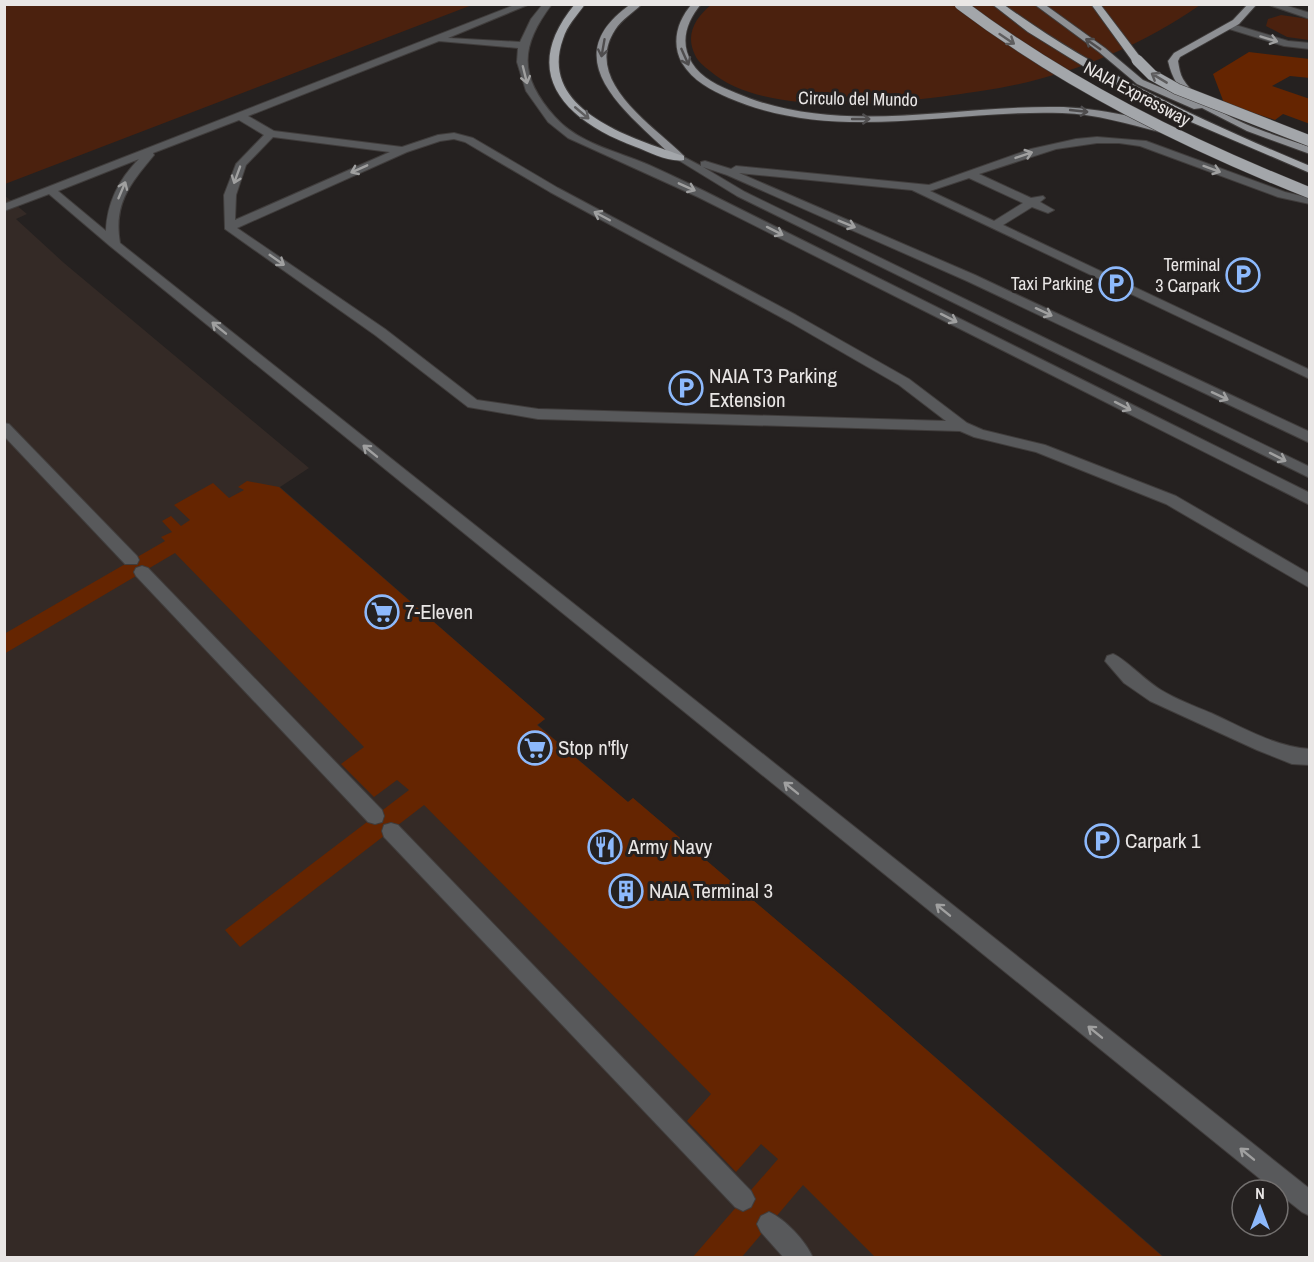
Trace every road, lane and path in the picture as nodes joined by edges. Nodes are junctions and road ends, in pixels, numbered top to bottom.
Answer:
1 (488, 4) edge
2 (526, 4) edge
3 (548, 4) edge
4 (581, 4) edge
5 (638, 4) edge
6 (697, 4) edge
7 (960, 4) edge
8 (996, 4) edge
9 (1038, 4) edge
10 (1095, 4) edge
11 (1253, 4) edge
12 (1270, 4) edge
13 (506, 12) junction
14 (1310, 16) edge
15 (1229, 26) junction
16 (439, 39) junction
17 (522, 45) junction
18 (1310, 46) edge
19 (1183, 87) junction
20 (240, 116) junction
21 (1234, 123) junction
22 (271, 134) junction
23 (1310, 139) edge
24 (158, 148) junction
25 (403, 150) junction
26 (1310, 151) edge
27 (680, 158) junction
28 (710, 166) junction
29 (1310, 170) edge
30 (969, 174) junction
31 (1310, 187) edge
32 (914, 188) junction
33 (51, 190) junction
34 (1310, 193) edge
35 (1042, 196) dead end
36 (1310, 201) edge
37 (1031, 203) junction
38 (4, 208) edge
39 (1048, 210) dead end
40 (994, 226) junction
41 (229, 227) junction
42 (114, 244) junction
43 (1310, 375) edge
44 (962, 426) junction
45 (4, 427) edge
46 (1310, 438) edge
47 (1310, 472) edge
48 (1310, 500) edge
49 (1310, 582) edge
50 (1113, 661) dead end
51 (1310, 757) edge
52 (375, 816) dead end
53 (391, 831) dead end
54 (743, 1199) dead end
55 (1310, 1204) edge
56 (769, 1224) dead end
57 (801, 1257) edge

1 - 13 street
2 - 13 street
3 - 17 street
4 -> 27 highway
5 -> 27 main road
6 -> 31 main road, Circulo del Mundo
7 -> 34 highway, NAIA Expressway, bridge
8 - 29 highway, NAIA Expressway
21 -> 9 main road
23 -> 10 highway, bridge
11 - 15 main road
12 - 14 street
13 - 16 street
15 -> 18 street
15 - 19 main road
16 - 17 street
16 - 20 street
17 -> 48 street
19 - 21 main road
19 - 23 street
20 - 22 street
20 - 24 street
21 - 26 main road
22 - 25 street
22 -> 41 street
24 - 33 street
42 -> 24 street
25 -> 41 street
44 -> 25 street
27 - 28 street
27 -> 47 street
28 - 32 street
28 -> 46 street
30 - 32 street
30 -> 36 street
30 - 37 street
32 - 40 street
33 - 38 street
33 - 42 street
35 - 37 street
37 - 39 street
37 - 40 street
40 - 43 street
41 -> 44 street
55 -> 42 street
44 - 49 street
45 - 52 street
50 - 51 street
53 - 54 street
56 - 57 street

